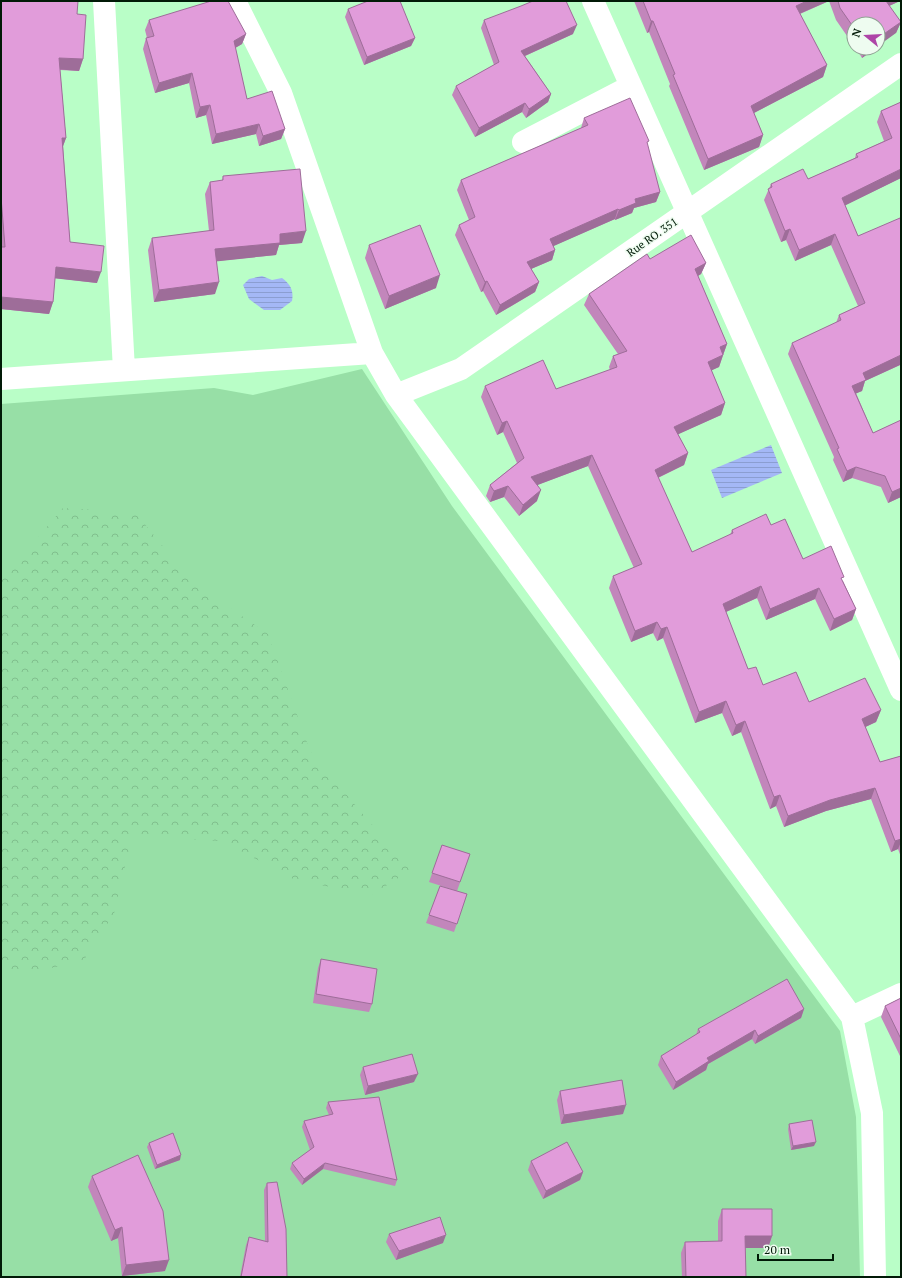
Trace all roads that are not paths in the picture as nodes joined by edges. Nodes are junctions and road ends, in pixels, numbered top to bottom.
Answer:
1 (104, 1) edge
2 (235, 1) edge
3 (593, 1) edge
4 (901, 64) edge
5 (631, 86) junction
6 (523, 142) dead end
7 (687, 213) junction
8 (372, 353) junction
9 (124, 370) junction
10 (1, 379) edge
11 (396, 395) junction
12 (901, 690) edge
13 (901, 994) edge
14 (852, 1017) junction
15 (876, 1277) edge

1 - 9 street
2 - 8 street
3 - 5 street
4 - 7 street, Rue RO. 351
5 - 6 street
5 - 7 street
7 - 11 street, Rue RO. 351
7 - 12 street
8 - 9 street
8 - 11 street
9 - 10 street
11 - 14 street
13 - 14 street
14 - 15 street

